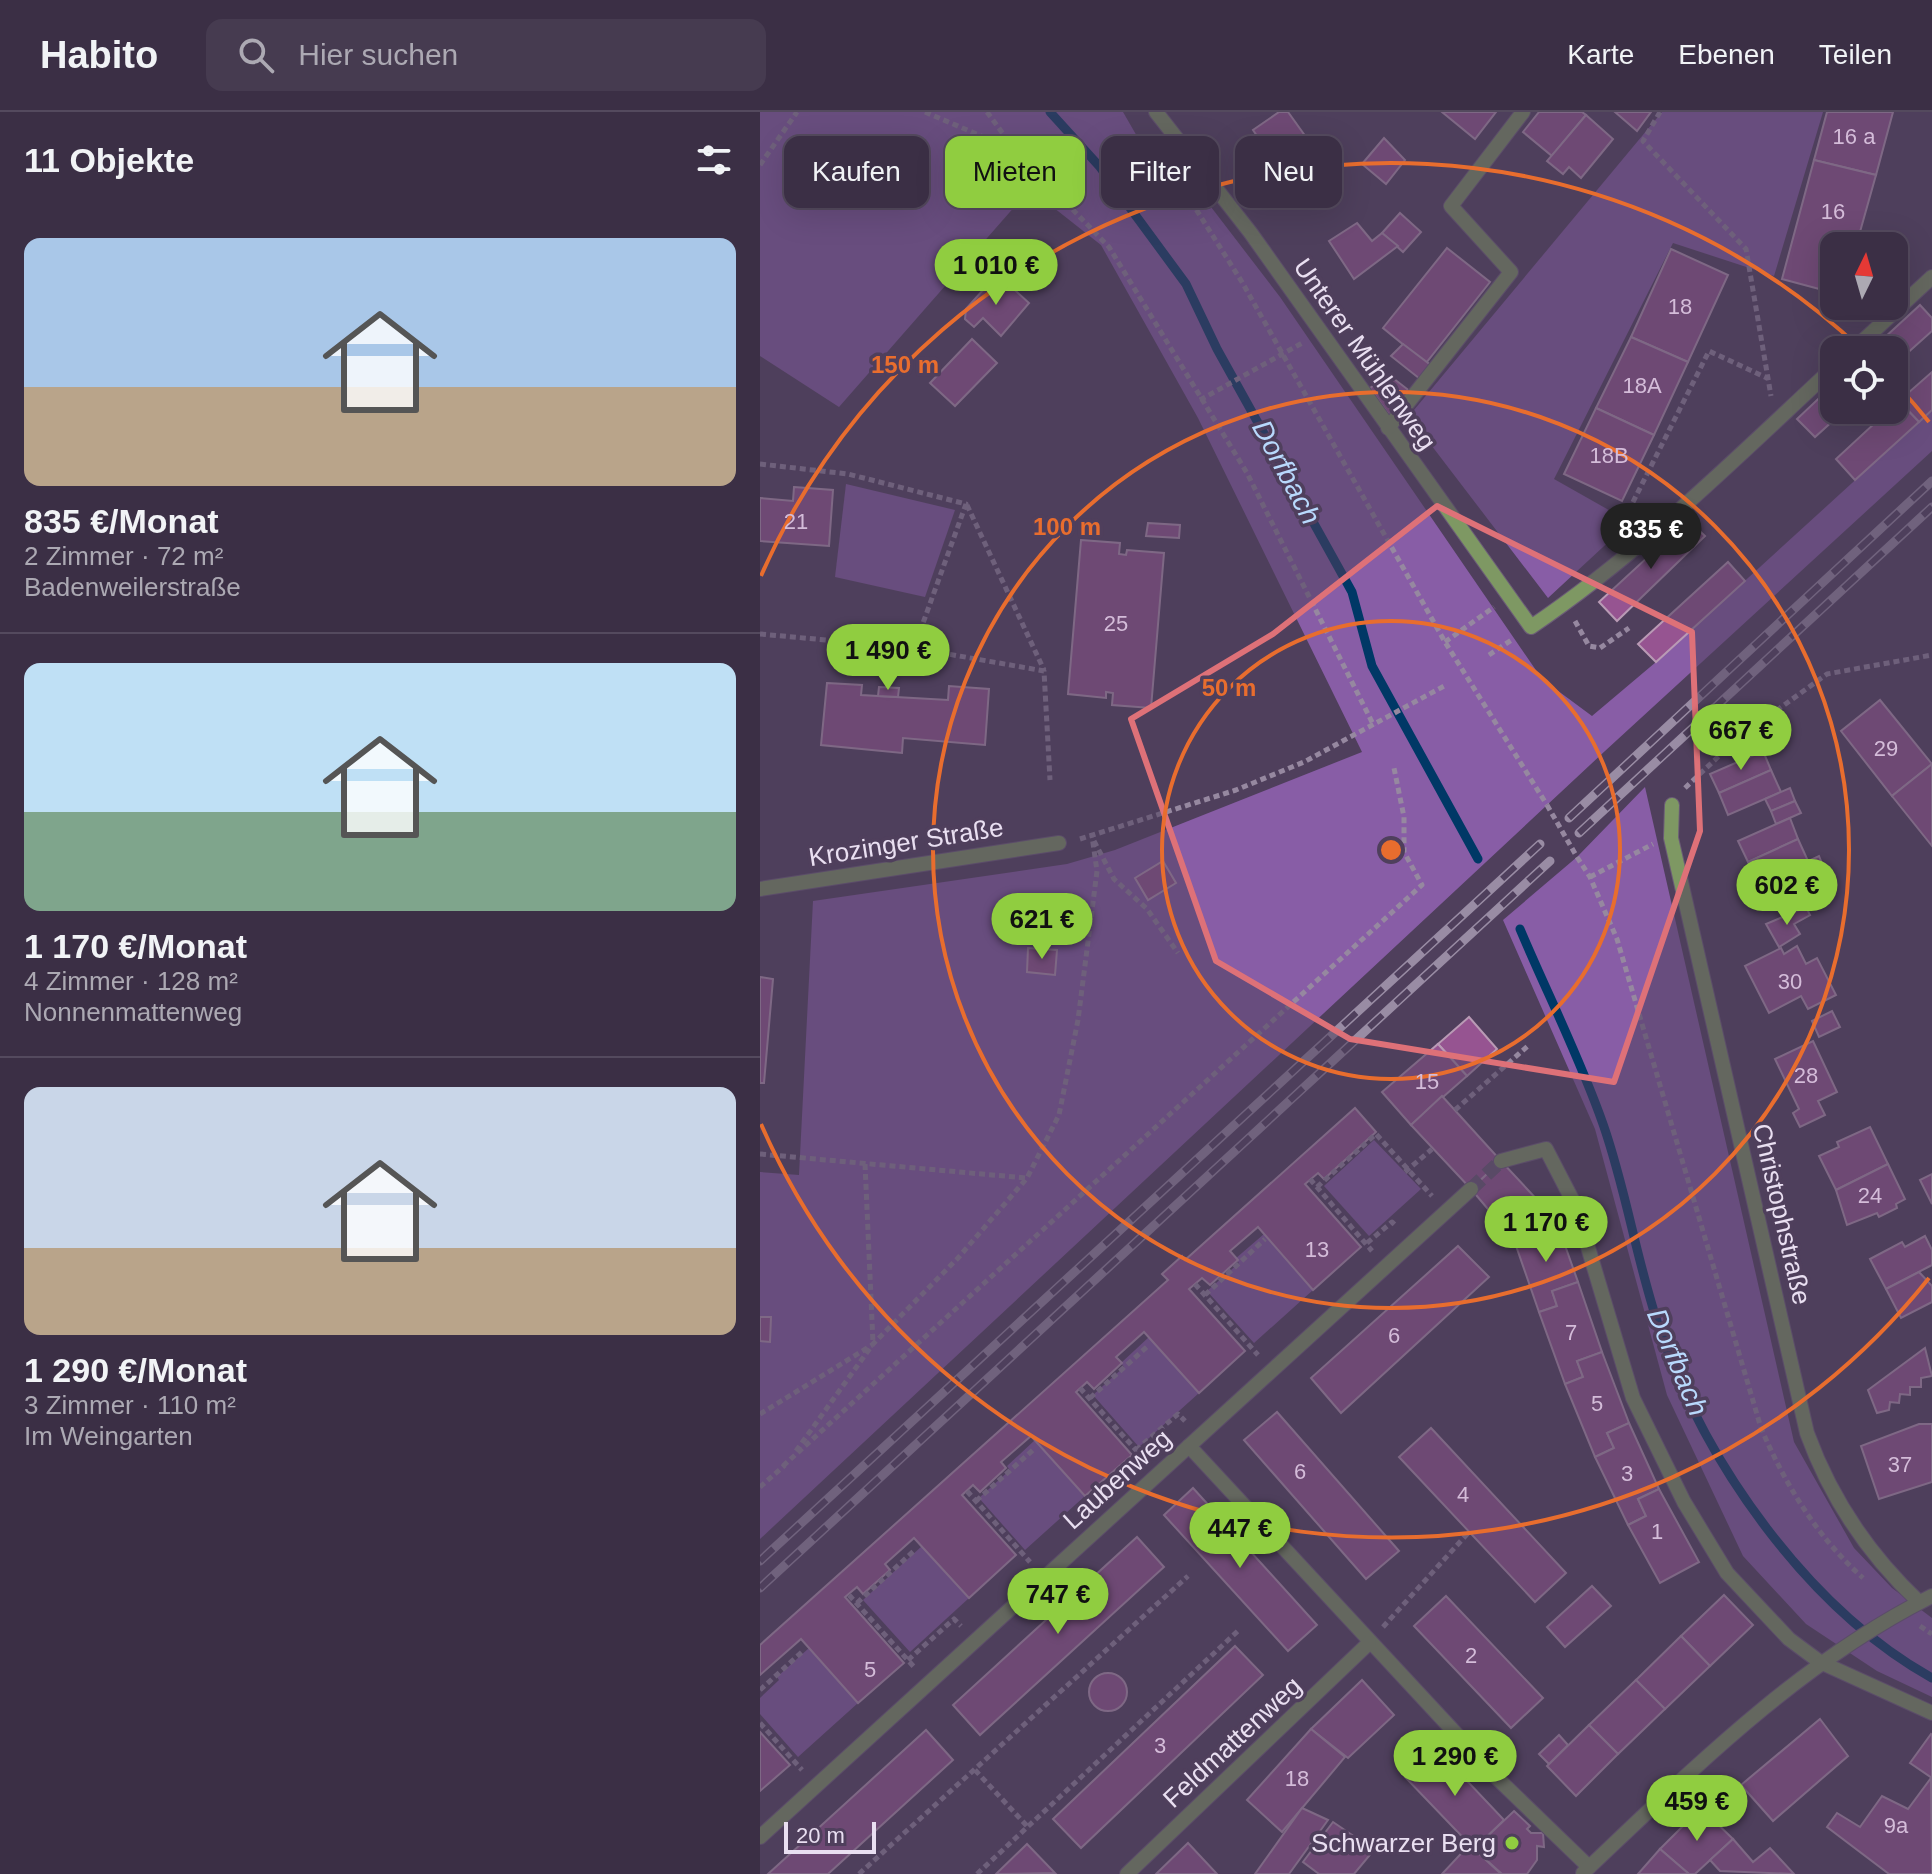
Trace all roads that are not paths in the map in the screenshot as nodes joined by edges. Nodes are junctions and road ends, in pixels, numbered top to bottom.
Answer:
1 (1156, 112) edge
2 (1523, 112) edge
3 (1932, 277) edge
4 (1868, 336) edge
5 (1820, 380) edge
6 (1388, 428) junction
7 (1672, 805) road end
8 (1059, 843) dead end
9 (760, 889) edge
10 (1501, 1161) tunnel mouth
11 (1471, 1189) tunnel mouth
12 (1194, 1441) junction
13 (1926, 1599) edge
14 (1369, 1643) junction
15 (1820, 1662) junction
16 (1932, 1713) edge
17 (760, 1837) edge
18 (1585, 1871) edge
19 (1127, 1874) edge

1 - 6 street, Unterer Mühlenweg
2 - 6 street
3 - 4 street
5 - 6 street, Unterer Mühlenweg
7 - 13 street, Christophstraße
8 - 9 street, Krozinger Straße
10 - 15 street
11 - 12 street, Laubenweg
12 - 14 street
12 - 17 street, Laubenweg
13 - 15 street
14 - 18 street
14 - 19 street, Feldmattenweg
15 - 16 street
15 - 18 street

